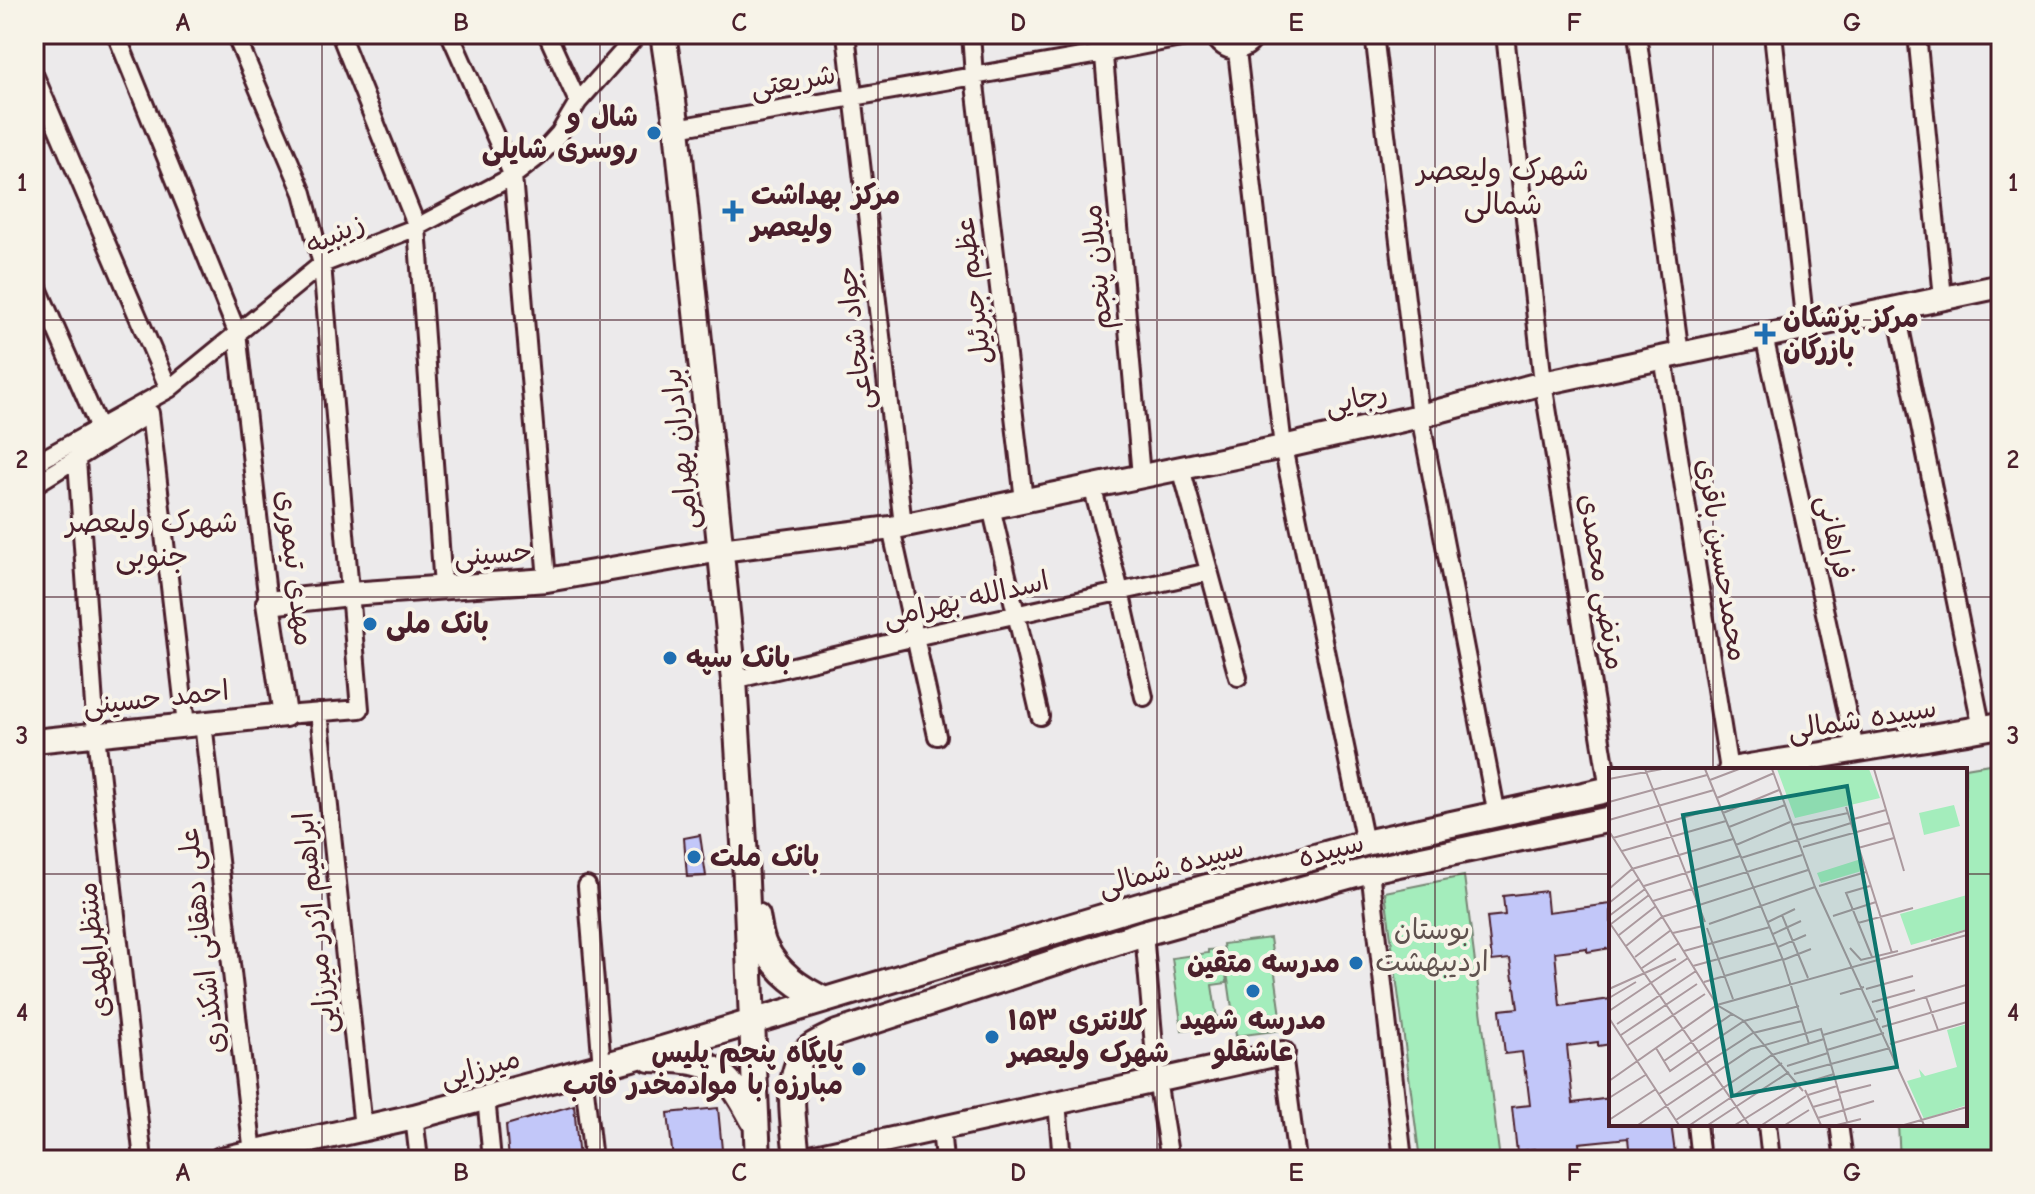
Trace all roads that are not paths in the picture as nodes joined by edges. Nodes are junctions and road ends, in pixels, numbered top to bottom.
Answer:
1 (116, 34) edge
2 (235, 34) edge
3 (340, 34) edge
4 (450, 34) edge
5 (547, 34) edge
6 (638, 34) edge
7 (663, 34) edge
8 (846, 34) edge
9 (971, 34) edge
10 (1102, 34) edge
11 (1201, 34) edge
12 (1213, 34) edge
13 (1257, 34) edge
14 (1374, 34) edge
15 (1505, 34) edge
16 (1637, 34) edge
17 (1773, 34) edge
18 (1917, 34) edge
19 (1237, 51) junction
20 (1104, 53) junction
21 (34, 74) edge
22 (974, 76) junction
23 (853, 96) junction
24 (578, 102) junction
25 (677, 128) junction
26 (513, 176) junction
27 (417, 227) junction
28 (322, 264) junction
29 (34, 279) edge
30 (2000, 288) edge
31 (1943, 298) junction
32 (1896, 308) junction
33 (1805, 327) junction
34 (237, 332) junction
35 (1764, 336) junction
36 (1672, 356) junction
37 (1543, 383) junction
38 (169, 389) junction
39 (1420, 416) junction
40 (99, 428) junction
41 (1283, 447) junction
42 (77, 460) junction
43 (34, 464) edge
44 (1181, 468) junction
45 (1141, 476) junction
46 (34, 485) edge
47 (1092, 486) junction
48 (1024, 500) junction
49 (991, 507) junction
50 (897, 526) junction
51 (721, 550) junction
52 (1209, 572) junction
53 (547, 580) junction
54 (443, 587) junction
55 (1120, 591) junction
56 (350, 594) junction
57 (268, 603) junction
58 (1015, 614) junction
59 (915, 637) junction
60 (1238, 677) dead end
61 (734, 680) junction
62 (1144, 697) dead end
63 (319, 712) junction
64 (285, 715) junction
65 (1040, 716) dead end
66 (194, 724) junction
67 (1992, 727) edge
68 (96, 734) junction
69 (937, 736) dead end
70 (34, 741) edge
71 (1855, 749) junction
72 (1828, 762) edge
73 (1730, 768) edge
74 (1754, 768) edge
75 (1609, 784) edge
76 (1609, 790) edge
77 (1497, 815) junction
78 (1609, 819) edge
79 (1365, 843) junction
80 (745, 859) junction
81 (1370, 870) junction
82 (1257, 874) junction
83 (587, 886) dead end
84 (1264, 900) junction
85 (1074, 926) junction
86 (1144, 933) junction
87 (1081, 953) junction
88 (825, 1000) junction
89 (752, 1021) junction
90 (1283, 1053) joint
91 (632, 1058) junction
92 (593, 1069) junction
93 (1157, 1080) junction
94 (486, 1097) junction
95 (1057, 1102) junction
96 (414, 1117) junction
97 (1697, 1126) edge
98 (1767, 1126) edge
99 (1839, 1126) edge
100 (363, 1128) junction
101 (941, 1128) junction
102 (757, 1144) edge
103 (301, 1151) edge
104 (253, 1153) junction
105 (797, 1156) edge
106 (143, 1160) edge
107 (221, 1160) edge
108 (419, 1160) edge
109 (492, 1160) edge
110 (593, 1160) edge
111 (944, 1160) edge
112 (1062, 1160) edge
113 (1170, 1160) edge
114 (1297, 1160) edge
115 (1403, 1160) edge
116 (1701, 1160) edge
117 (1771, 1160) edge
118 (1844, 1160) edge

1 - 34 street, مهدی تیموری
2 - 28 street
3 - 27 street
4 - 26 street
5 - 24 street
6 - 24 street, زینبیه
7 - 25 main road, برادران بهرامی
8 - 23 street, جواد شجاعی
9 - 22 street, عظیم جبرئیل
10 - 20 street, میلان پنجم
11 - 20 street, شریعتی
12 - 19 street
13 - 19 street
14 - 39 street
15 - 37 street, مرتضی محمدی
16 - 36 street, محمدحسین باقری
17 - 33 street
18 - 31 street
19 - 41 street
20 - 22 street, شریعتی
20 - 45 street, میلان پنجم
21 - 38 street
22 - 23 street, شریعتی
22 - 48 street, عظیم جبرئیل
23 - 25 street, شریعتی
23 - 50 street, جواد شجاعی
24 - 26 street, زینبیه
25 - 51 main road, برادران بهرامی
26 - 27 street, زینبیه
26 - 53 street
27 - 28 street, زینبیه
27 - 54 street
28 - 34 street, زینبیه
28 - 56 street
29 - 40 street
30 - 31 street, رجایی
31 - 32 street, رجایی
32 - 33 street, رجایی
32 - 67 street
33 - 35 street, رجایی
34 - 38 street, زینبیه
34 - 57 street, مهدی تیموری
35 - 36 street, رجایی
35 - 71 street, فراهانی
36 - 37 street, رجایی
36 - 73 street, محمدحسین باقری
37 - 39 street, رجایی
37 - 75 street, مرتضی محمدی
38 - 40 street, زینبیه
39 - 41 street, رجایی
39 - 77 street
40 - 43 street, زینبیه
41 - 44 street, رجایی
41 - 79 street
42 - 46 street
42 - 66 street, علی دهقانی اشکذری
42 - 68 street, منتظرالمهدی
44 - 45 street, رجایی
44 - 52 street
45 - 47 street, رجایی
47 - 48 street, رجایی
47 - 55 street
48 - 49 street, رجایی
49 - 50 street, رجایی
49 - 58 street
50 - 51 street, رجایی
50 - 59 street, جواد شجاعی
51 - 53 street, حسینی
51 - 61 main road, برادران بهرامی
52 - 55 street, اسدالله بهرامی
52 - 60 street
53 - 54 street, حسینی
54 - 56 street, حسینی
55 - 58 street, اسدالله بهرامی
55 - 62 street
56 - 57 street, حسینی
56 - 63 street
57 - 64 street, مهدی تیموری
58 - 59 street, اسدالله بهرامی
58 - 65 street
59 - 61 street, اسدالله بهرامی
59 - 69 street, جواد شجاعی
61 - 80 main road, برادران بهرامی
63 - 64 street
63 - 100 street, ابراهیم اژدر میرزایی
64 - 66 street, احمد حسینی
66 - 68 street, احمد حسینی
66 - 104 street, علی دهقانی اشکذری
67 - 71 main road, سپیده شمالی
68 - 70 street, احمد حسینی
68 - 106 street, منتظرالمهدی
71 - 72 main road, سپیده شمالی
72 - 74 main road, سپیده شمالی
76 - 77 main road, سپیده شمالی
77 - 79 main road, سپیده شمالی
78 - 81 main road, سپیده
79 - 82 main road, سپیده شمالی
80 - 88 main road
80 - 89 main road
81 - 84 main road, سپیده
81 - 115 street
82 - 84 main road
82 - 85 main road, سپیده شمالی
83 - 92 street
84 - 86 main road, سپیده
85 - 87 main road
85 - 88 main road, سپیده شمالی
86 - 87 main road, سپیده
86 - 93 street
87 - 105 main road, سپیده
88 - 89 main road, سپیده شمالی
89 - 91 main road, میرزایی
89 - 102 main road
90 - 93 street
90 - 114 street
91 - 92 main road, میرزایی
91 - 102 main road
92 - 94 main road, میرزایی
92 - 110 street
93 - 95 street
93 - 113 street
94 - 96 main road, میرزایی
94 - 109 street
95 - 101 street
95 - 112 street
96 - 100 main road, میرزایی
96 - 108 street
97 - 116 street
98 - 117 street
99 - 118 street
100 - 103 main road, میرزایی
101 - 105 street
101 - 111 street
102 - 105 main road
103 - 104 main road, میرزایی
104 - 107 main road, میرزایی

